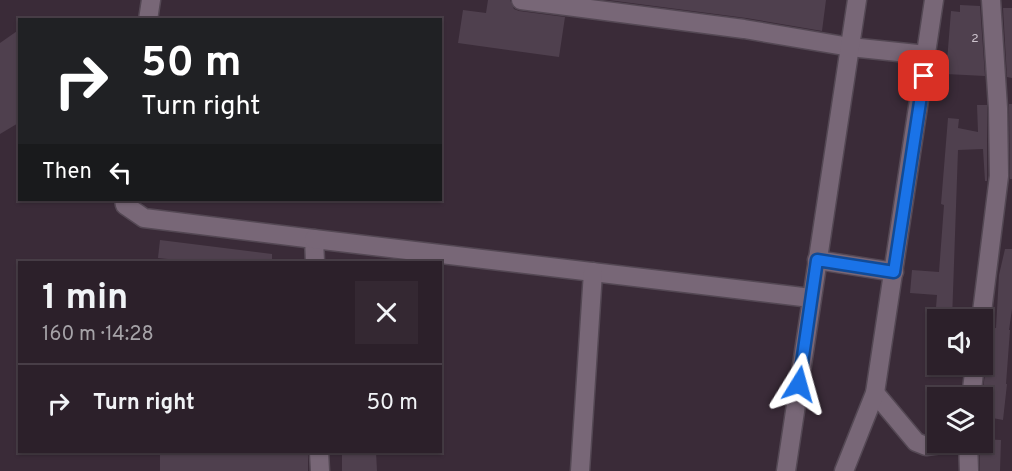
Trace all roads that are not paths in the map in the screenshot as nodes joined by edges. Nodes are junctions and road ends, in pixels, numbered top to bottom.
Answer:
1 (151, 0) edge
2 (521, 0) edge
3 (857, 0) edge
4 (934, 0) edge
5 (991, 0) edge
6 (148, 18) edge
7 (850, 47) junction
8 (927, 55) junction
9 (124, 201) edge
10 (314, 239) junction
11 (817, 260) junction
12 (315, 261) edge
13 (593, 272) junction
14 (894, 272) junction
15 (812, 298) junction
16 (982, 309) edge
17 (875, 393) junction
18 (927, 446) edge
19 (320, 453) edge
20 (968, 453) edge
21 (320, 471) edge
22 (580, 471) edge
23 (786, 471) edge
24 (844, 471) edge
25 (969, 471) edge

1 - 6 street
2 - 7 street
3 - 7 street
4 - 8 street
5 - 16 street
7 - 8 street
7 - 11 street
8 - 14 street
9 - 10 street
10 - 12 street
10 - 13 street
11 - 14 street
11 - 15 street
13 - 15 street
13 - 22 street
14 - 17 street
15 - 23 street
17 - 18 street
17 - 24 street
19 - 21 street
20 - 25 street

